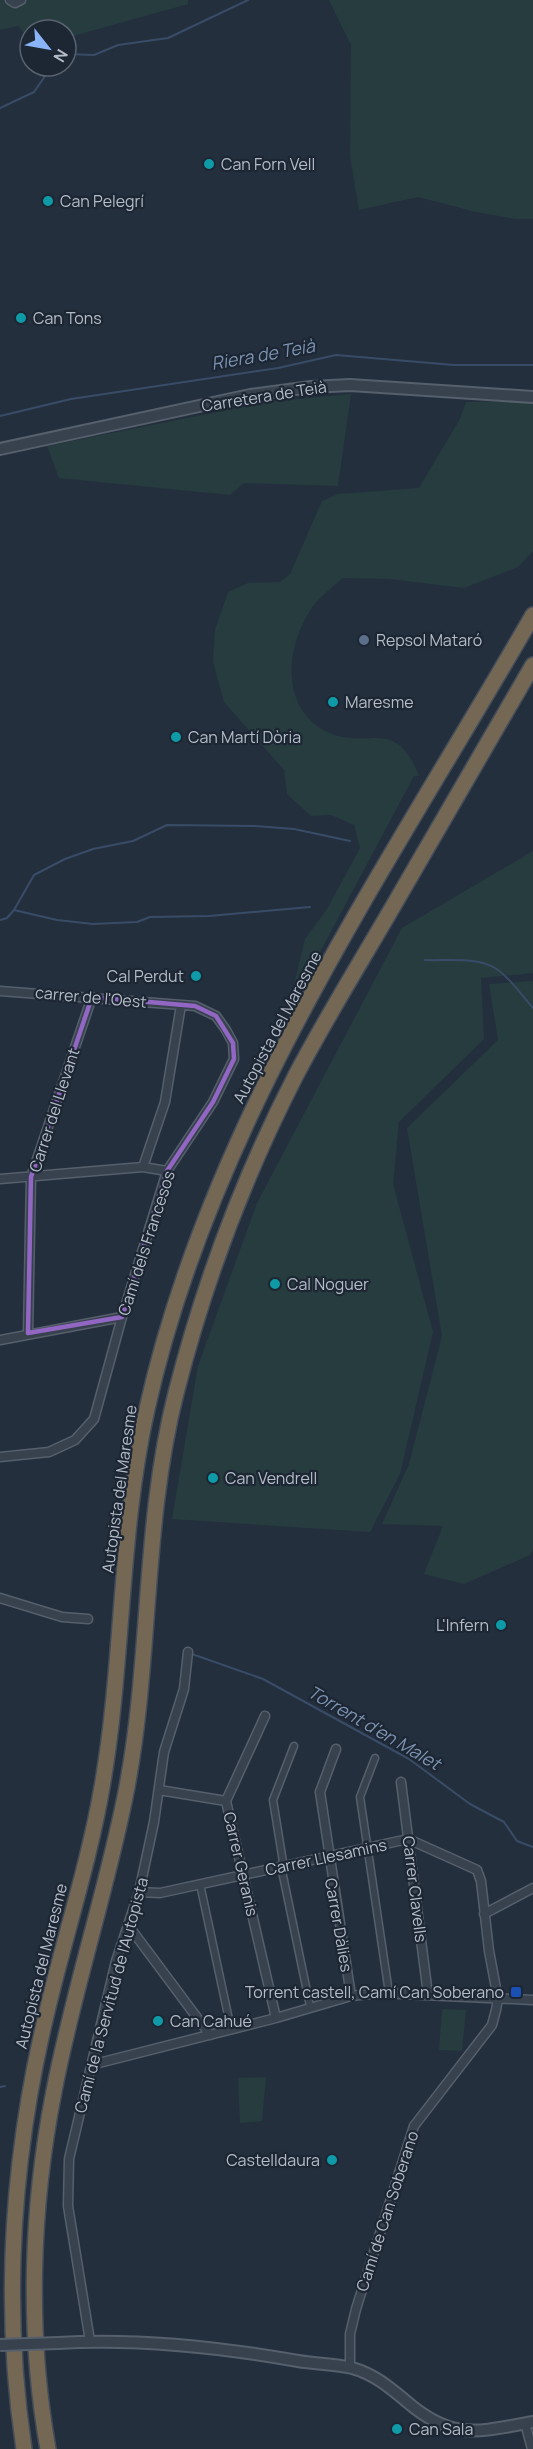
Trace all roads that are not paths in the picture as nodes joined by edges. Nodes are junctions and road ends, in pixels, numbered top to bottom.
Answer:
1 (10, 0) edge
2 (21, 0) edge
3 (533, 397) edge
4 (0, 449) edge
5 (533, 615) edge
6 (533, 665) edge
7 (0, 991) edge
8 (92, 998) junction
9 (181, 1005) junction
10 (144, 1167) junction
11 (167, 1171) junction
12 (32, 1177) junction
13 (0, 1179) edge
14 (122, 1317) junction
15 (28, 1333) junction
16 (0, 1340) edge
17 (0, 1456) edge
18 (0, 1599) edge
19 (88, 1619) dead end
20 (188, 1652) dead end
21 (265, 1716) dead end
22 (294, 1746) dead end
23 (336, 1749) dead end
24 (375, 1758) dead end
25 (401, 1782) dead end
26 (159, 1790) junction
27 (225, 1801) junction
28 (408, 1839) junction
29 (365, 1848) junction
30 (328, 1856) junction
31 (281, 1866) junction
32 (244, 1874) junction
33 (200, 1884) junction
34 (533, 1888) edge
35 (139, 1892) junction
36 (484, 1914) junction
37 (128, 1925) junction
38 (389, 1993) junction
39 (428, 1995) junction
40 (351, 1996) junction
41 (498, 1999) junction
42 (533, 2000) edge
43 (310, 2006) junction
44 (276, 2018) junction
45 (231, 2029) junction
46 (210, 2035) junction
47 (91, 2065) junction
48 (90, 2341) junction
49 (0, 2345) edge
50 (350, 2368) junction
51 (529, 2422) edge
52 (24, 2449) edge
53 (48, 2449) edge
54 (532, 2449) edge

1 - 2 street
3 - 4 street, Carretera de Teià
5 - 52 highway, Autopista del Maresme
6 - 53 highway
7 - 8 street, carrer de l'Oest
8 - 9 street, carrer de l'Oest
8 - 12 street, Carrer del Llevant
9 - 10 street
9 - 11 street, Camí dels Francesos
10 - 11 street
10 - 12 street
11 - 14 street, Camí dels Francesos
12 - 13 street
12 - 15 street, Carrer del Llevant
14 - 15 street
14 - 17 street, Camí dels Francesos
15 - 16 street
18 - 19 street
20 - 26 street, Camí de la Servitud de l'Autopista
21 - 27 street, Carrer Geranis
22 - 31 street
23 - 30 street, Carrer Dàlies
24 - 29 street
25 - 28 street, Carrer Clavells
26 - 27 street
26 - 35 street, Camí de la Servitud de l'Autopista
27 - 32 street, Carrer Geranis
28 - 29 street, Carrer Llesamins
28 - 36 street, Camí de Can Soberano
28 - 39 street, Carrer Clavells
29 - 30 street, Carrer Llesamins
29 - 38 street
30 - 31 street, Carrer Llesamins
30 - 40 street, Carrer Dàlies
31 - 32 street, Carrer Llesamins
31 - 43 street
32 - 33 street, Carrer Llesamins
32 - 44 street, Carrer Geranis
33 - 35 street, Carrer Llesamins
33 - 45 street
34 - 36 street
35 - 37 street, Camí de la Servitud de l'Autopista
36 - 41 street, Camí de Can Soberano
37 - 46 street
37 - 47 street, Camí de la Servitud de l'Autopista
38 - 39 street
38 - 40 street
39 - 41 street
40 - 43 street
41 - 42 street
41 - 50 street, Camí de Can Soberano
43 - 44 street
44 - 45 street
45 - 46 street
46 - 47 street
47 - 48 street, Camí de la Servitud de l'Autopista
48 - 49 street, bridge
48 - 50 street
50 - 51 street
51 - 54 street

